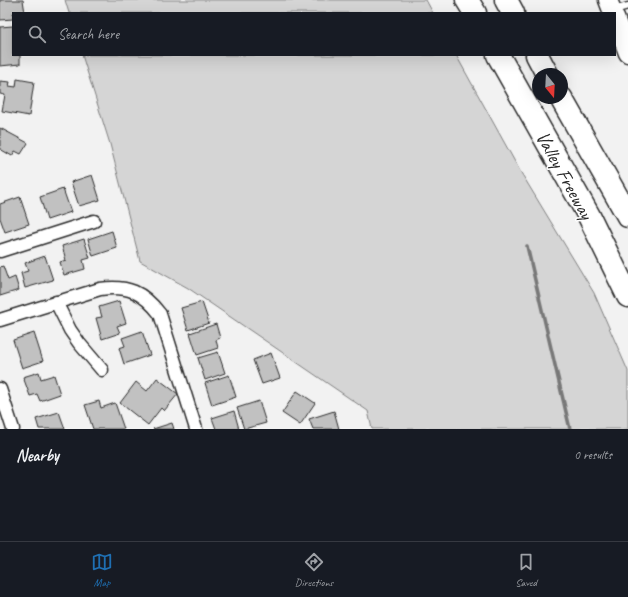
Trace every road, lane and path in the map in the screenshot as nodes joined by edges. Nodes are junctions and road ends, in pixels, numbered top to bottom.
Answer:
1 (468, 0) edge
2 (506, 0) edge
3 (474, 12) edge
4 (512, 12) edge
5 (616, 12) edge
6 (628, 53) edge
7 (499, 56) edge
8 (537, 56) edge
9 (544, 68) edge
10 (564, 104) edge
11 (589, 216) junction
12 (628, 216) edge
13 (94, 221) dead end
14 (0, 251) edge
15 (628, 272) edge
16 (628, 296) edge
17 (56, 302) junction
18 (0, 320) edge
19 (102, 370) dead end
20 (0, 388) edge
21 (13, 429) edge
22 (196, 429) edge

1 - 3 highway
2 - 4 highway
5 - 6 street
7 - 11 highway, Valley Freeway
8 - 9 highway
10 - 12 highway, Valley Freeway
11 - 15 highway
11 - 16 highway, Valley Freeway
13 - 14 street
17 - 18 street
17 - 19 street
17 - 22 street
20 - 21 street

